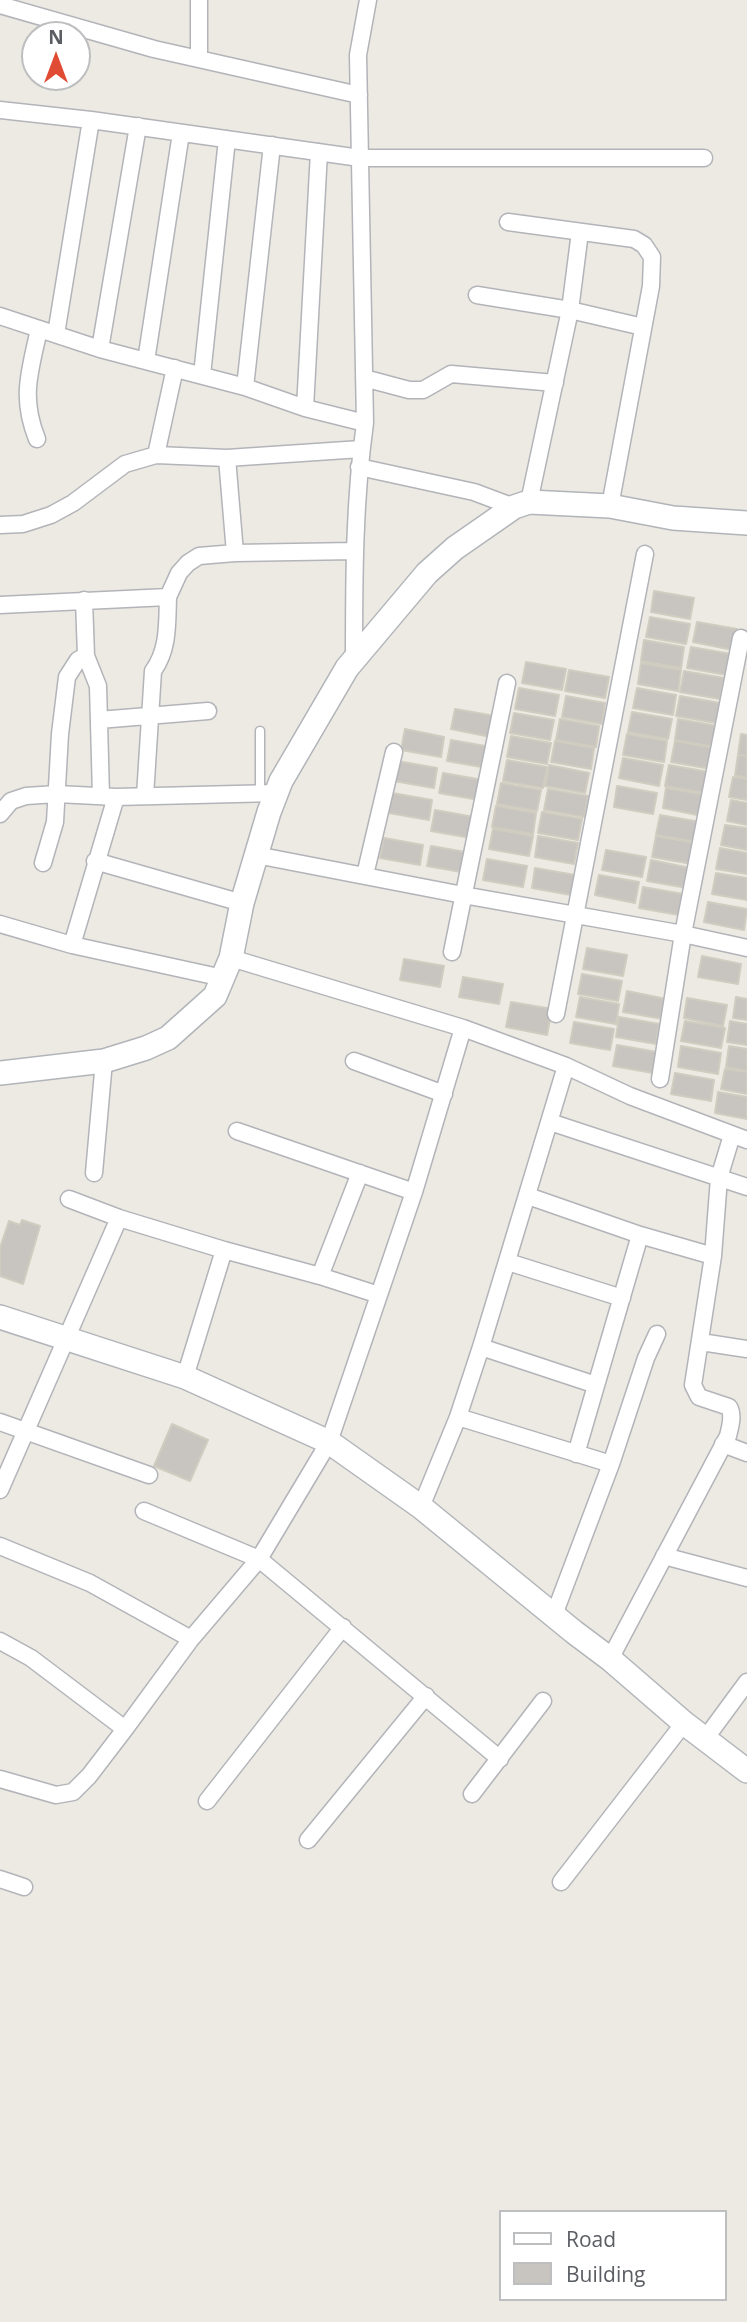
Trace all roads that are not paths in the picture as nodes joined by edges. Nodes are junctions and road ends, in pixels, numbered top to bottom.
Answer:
1 (199, 0) edge
2 (364, 2) edge
3 (0, 5) edge
4 (198, 59) junction
5 (359, 95) junction
6 (0, 110) edge
7 (91, 120) junction
8 (138, 127) junction
9 (181, 133) junction
10 (228, 139) junction
11 (272, 145) junction
12 (319, 152) junction
13 (360, 158) junction
14 (704, 158) dead end
15 (508, 222) dead end
16 (580, 232) junction
17 (477, 295) dead end
18 (569, 310) junction
19 (0, 316) edge
20 (643, 327) junction
21 (39, 329) junction
22 (55, 334) junction
23 (100, 349) junction
24 (146, 360) junction
25 (175, 368) junction
26 (202, 375) junction
27 (364, 378) junction
28 (555, 383) junction
29 (245, 387) junction
30 (305, 408) junction
31 (365, 422) junction
32 (37, 439) dead end
33 (361, 449) junction
34 (156, 455) junction
35 (227, 458) junction
36 (359, 467) junction
37 (522, 505) junction
38 (610, 506) junction
39 (0, 522) edge
40 (747, 523) edge
41 (354, 551) junction
42 (234, 553) junction
43 (645, 554) dead end
44 (168, 597) junction
45 (85, 600) junction
46 (0, 605) edge
47 (741, 638) dead end
48 (86, 656) junction
49 (354, 660) junction
50 (507, 683) dead end
51 (208, 710) dead end
52 (149, 715) junction
53 (99, 720) junction
54 (260, 731) dead end
55 (394, 752) dead end
56 (268, 793) junction
57 (57, 794) junction
58 (108, 796) junction
59 (145, 796) junction
60 (0, 814) edge
61 (256, 855) junction
62 (95, 861) junction
63 (43, 863) dead end
64 (365, 875) junction
65 (463, 895) junction
66 (242, 903) junction
67 (576, 914) junction
68 (0, 924) edge
69 (683, 934) junction
70 (72, 945) junction
71 (747, 948) edge
72 (452, 952) dead end
73 (227, 968) junction
74 (556, 1014) dead end
75 (463, 1028) junction
76 (104, 1061) junction
77 (354, 1062) dead end
78 (566, 1066) junction
79 (6, 1070) edge
80 (660, 1079) dead end
81 (443, 1094) junction
82 (550, 1122) junction
83 (237, 1131) dead end
84 (739, 1137) edge
85 (94, 1172) dead end
86 (360, 1172) junction
87 (719, 1178) junction
88 (747, 1187) edge
89 (414, 1192) junction
90 (528, 1196) junction
91 (69, 1199) dead end
92 (119, 1218) junction
93 (640, 1235) junction
94 (224, 1250) junction
95 (713, 1256) junction
96 (508, 1262) junction
97 (320, 1276) junction
98 (379, 1295) junction
99 (622, 1298) junction
100 (0, 1317) edge
101 (657, 1334) dead end
102 (66, 1338) junction
103 (701, 1342) junction
104 (481, 1347) junction
105 (747, 1349) edge
106 (185, 1377) junction
107 (596, 1385) junction
108 (739, 1415) edge
109 (458, 1417) junction
110 (0, 1422) edge
111 (26, 1431) junction
112 (330, 1442) junction
113 (723, 1444) junction
114 (747, 1453) edge
115 (576, 1454) junction
116 (611, 1464) junction
117 (149, 1475) dead end
118 (0, 1490) edge
119 (421, 1507) junction
120 (144, 1511) dead end
121 (0, 1546) edge
122 (664, 1556) junction
123 (259, 1559) junction
124 (747, 1578) edge
125 (554, 1615) junction
126 (343, 1627) junction
127 (191, 1639) junction
128 (0, 1642) edge
129 (610, 1659) junction
130 (747, 1682) edge
131 (426, 1696) junction
132 (543, 1701) dead end
133 (684, 1723) junction
134 (125, 1729) junction
135 (705, 1739) junction
136 (500, 1759) junction
137 (747, 1771) edge
138 (0, 1779) edge
139 (472, 1794) dead end
140 (206, 1801) dead end
141 (308, 1840) dead end
142 (0, 1879) edge
143 (561, 1882) dead end
144 (24, 1887) dead end

1 - 4 street
2 - 5 street
3 - 4 street
4 - 5 street
5 - 13 street
6 - 7 street
7 - 8 street
7 - 22 street
8 - 9 street
8 - 23 street
9 - 10 street
9 - 24 street
10 - 11 street
10 - 26 street
11 - 12 street
11 - 29 street
12 - 13 street
12 - 30 street
13 - 14 street
13 - 27 street
15 - 16 street
16 - 18 street
16 - 20 street
17 - 18 street
18 - 20 street
18 - 28 street
19 - 21 street
20 - 38 street
21 - 22 street
21 - 32 street
22 - 23 street
23 - 24 street
24 - 25 street
25 - 26 street
25 - 34 street
26 - 29 street
27 - 28 street
27 - 31 street
28 - 37 street
29 - 30 street
30 - 31 street
31 - 33 street
33 - 35 street
33 - 36 street
34 - 35 street
34 - 39 street
35 - 42 street
36 - 37 street
36 - 41 street
37 - 38 street
37 - 49 street
38 - 40 street
41 - 42 street
41 - 49 street
42 - 44 street
43 - 67 street
44 - 45 street
44 - 52 street
45 - 46 street
45 - 48 street
47 - 69 street
48 - 53 street
48 - 57 street
49 - 56 street
50 - 65 street
51 - 52 street
52 - 53 street
52 - 59 street
53 - 58 street
54 - 56 lane
55 - 64 street
56 - 59 street
56 - 61 street
57 - 58 street
57 - 60 street
57 - 63 street
58 - 59 street
58 - 62 street
61 - 64 street
61 - 66 street
62 - 66 street
62 - 70 street
64 - 65 street
65 - 67 street
65 - 72 street
66 - 73 street
67 - 69 street
67 - 74 street
68 - 70 street
69 - 71 street
69 - 80 street
70 - 73 street
73 - 75 street
73 - 76 street
75 - 78 street
75 - 81 street
76 - 79 street
76 - 85 street
77 - 81 street
78 - 82 street
78 - 84 street
81 - 89 street
82 - 87 street
82 - 90 street
83 - 86 street
84 - 87 street
86 - 89 street
86 - 97 street
87 - 88 street
87 - 95 street
89 - 98 street
90 - 93 street
90 - 96 street
91 - 92 street
92 - 94 street
92 - 102 street
93 - 95 street
93 - 99 street
94 - 97 street
94 - 106 street
95 - 103 street
96 - 99 street
96 - 104 street
97 - 98 street
98 - 112 street
99 - 107 street
100 - 102 street
101 - 116 street
102 - 106 street
102 - 111 street
103 - 105 street
103 - 108 street
104 - 107 street
104 - 109 street
106 - 112 street
107 - 115 street
108 - 113 street
109 - 115 street
109 - 119 street
110 - 111 street
111 - 117 street
111 - 118 street
112 - 119 street
112 - 123 street
113 - 114 street
113 - 122 street
115 - 116 street
116 - 125 street
119 - 125 street
120 - 123 street
121 - 127 street
122 - 124 street
122 - 129 street
123 - 126 street
123 - 127 street
125 - 129 street
126 - 131 street
126 - 140 street
127 - 134 street
128 - 134 street
129 - 133 street
130 - 135 street
131 - 136 street
131 - 141 street
132 - 136 street
133 - 135 street
133 - 143 street
134 - 138 street
135 - 137 street
136 - 139 street
142 - 144 street

